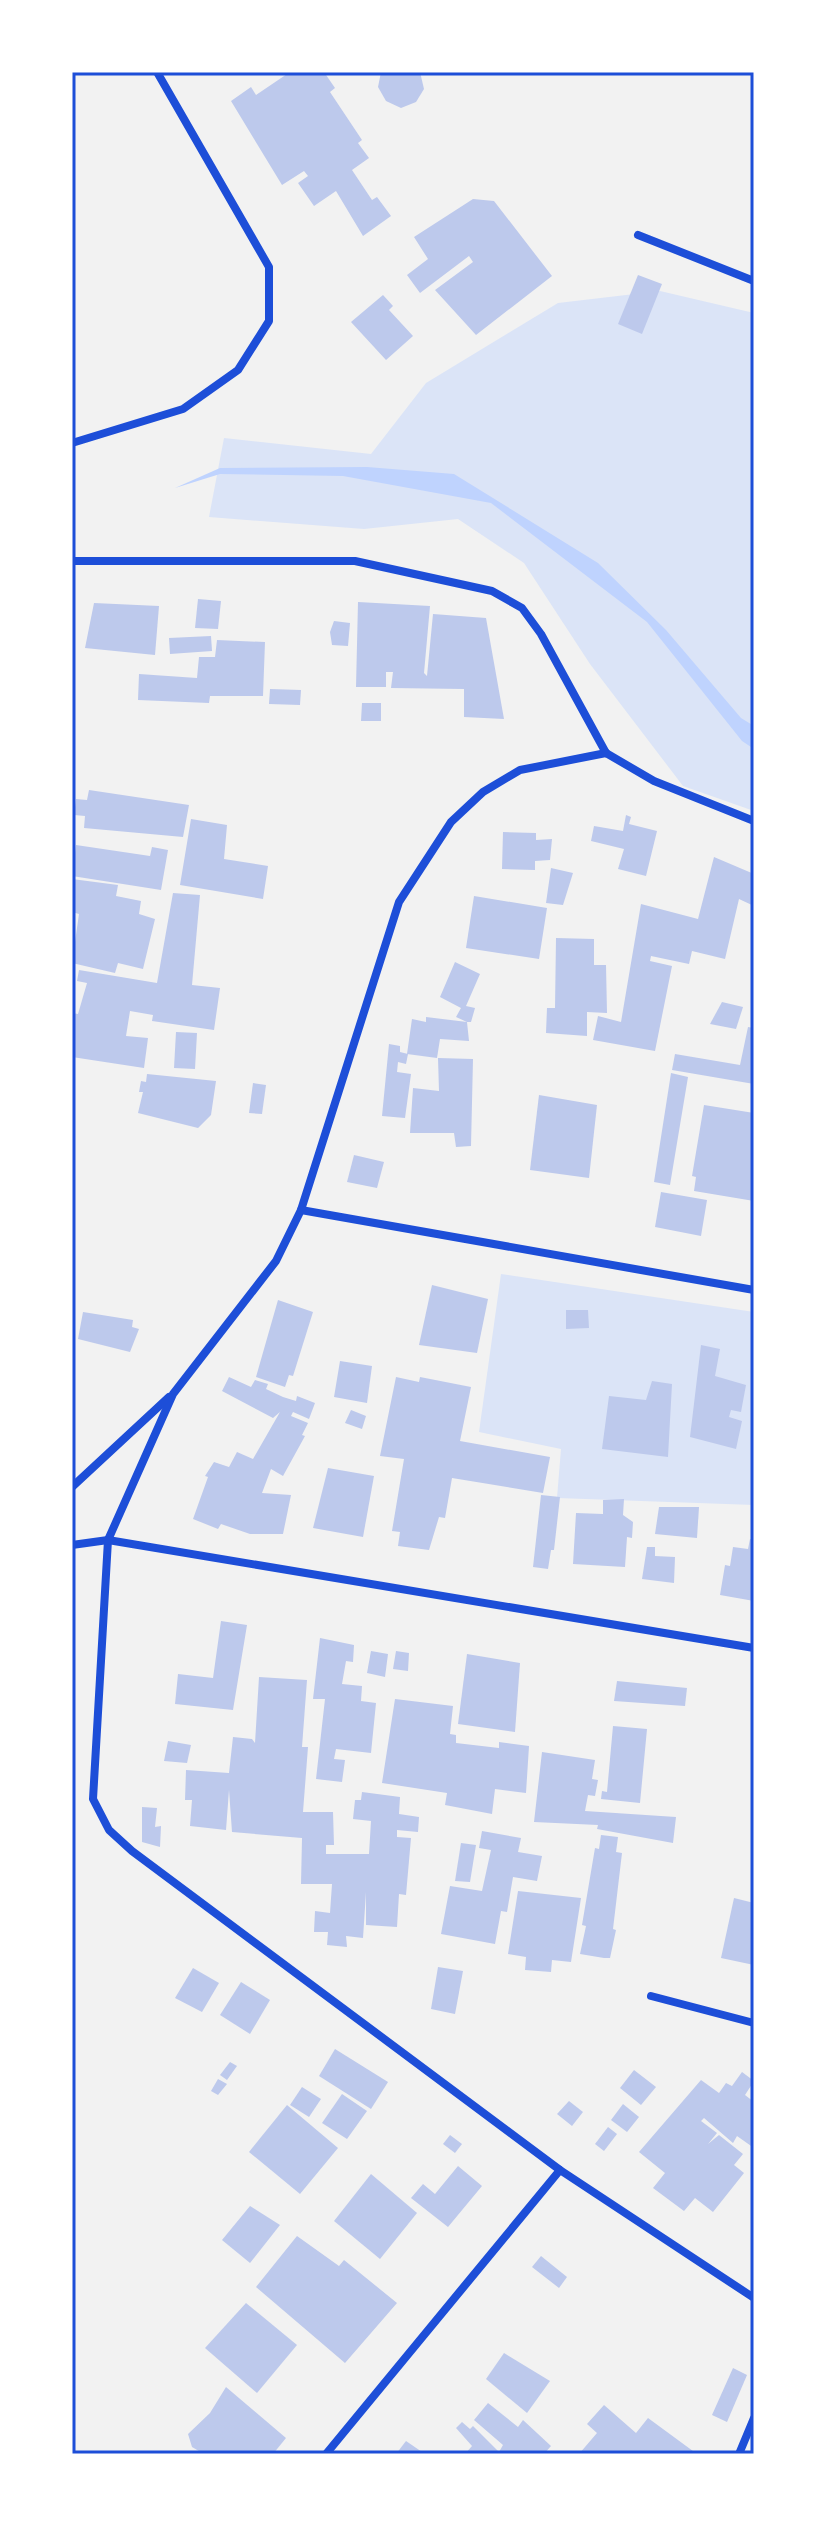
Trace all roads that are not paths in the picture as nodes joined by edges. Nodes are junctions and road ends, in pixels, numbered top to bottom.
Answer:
1 (157, 72) edge
2 (638, 235) dead end
3 (754, 281) edge
4 (72, 443) edge
5 (72, 561) edge
6 (606, 753) junction
7 (754, 821) edge
8 (301, 1210) junction
9 (754, 1290) edge
10 (173, 1394) junction
11 (72, 1487) edge
12 (108, 1540) junction
13 (72, 1545) edge
14 (754, 1648) edge
15 (651, 1996) dead end
16 (754, 2023) edge
17 (560, 2170) junction
18 (754, 2298) edge
19 (754, 2418) edge
20 (326, 2454) edge
21 (739, 2454) edge

1 - 4 street
2 - 3 street
5 - 6 street
6 - 7 street
6 - 8 street
8 - 9 street
8 - 10 street
10 - 11 street
10 - 12 street
12 - 13 street
12 - 14 street
12 - 17 street
15 - 16 street
17 - 18 street
17 - 20 street
19 - 21 street

